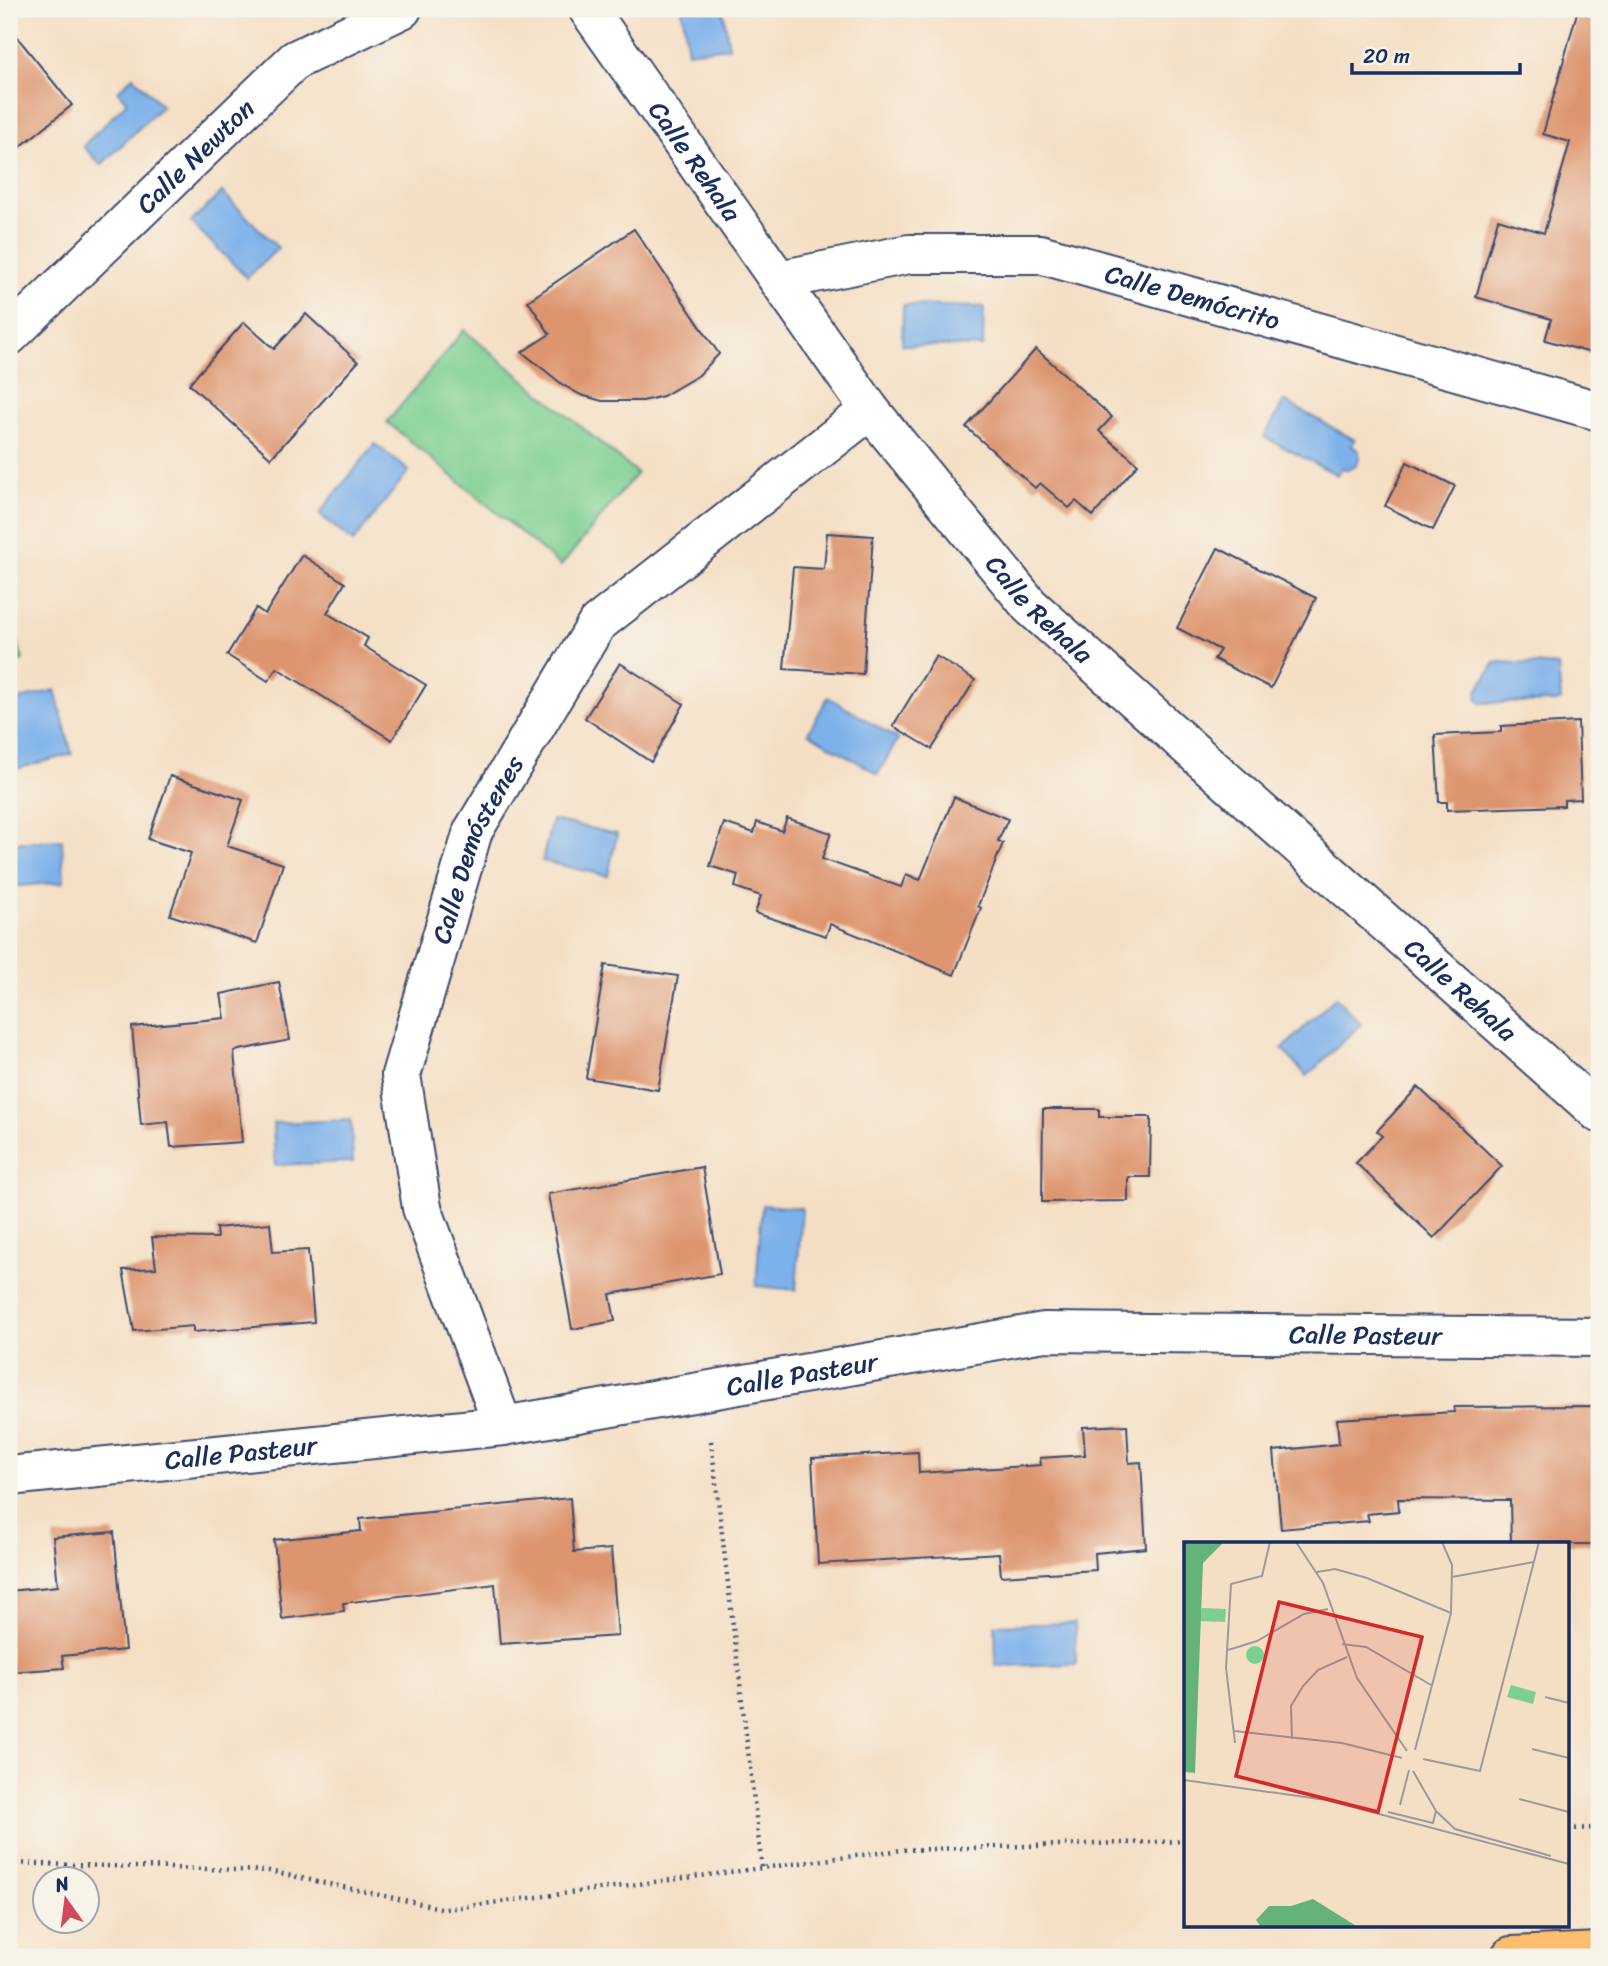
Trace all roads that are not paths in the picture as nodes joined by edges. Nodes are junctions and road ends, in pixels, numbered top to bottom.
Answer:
1 (402, 9) edge
2 (589, 9) edge
3 (779, 280) junction
4 (9, 336) edge
5 (870, 410) junction
6 (1599, 411) edge
7 (1599, 1113) edge
8 (1599, 1337) edge
9 (503, 1426) junction
10 (9, 1476) edge
11 (1599, 1952) edge
12 (1505, 1956) edge
13 (1582, 1957) edge

1 - 4 street, Calle Newton
2 - 3 street, Calle Rehala
3 - 5 street, Calle Rehala
3 - 6 street, Calle Demócrito
5 - 7 street, Calle Rehala
5 - 9 street, Calle Demóstenes
8 - 9 street, Calle Pasteur
9 - 10 street, Calle Pasteur
11 - 12 highway
12 - 13 highway

